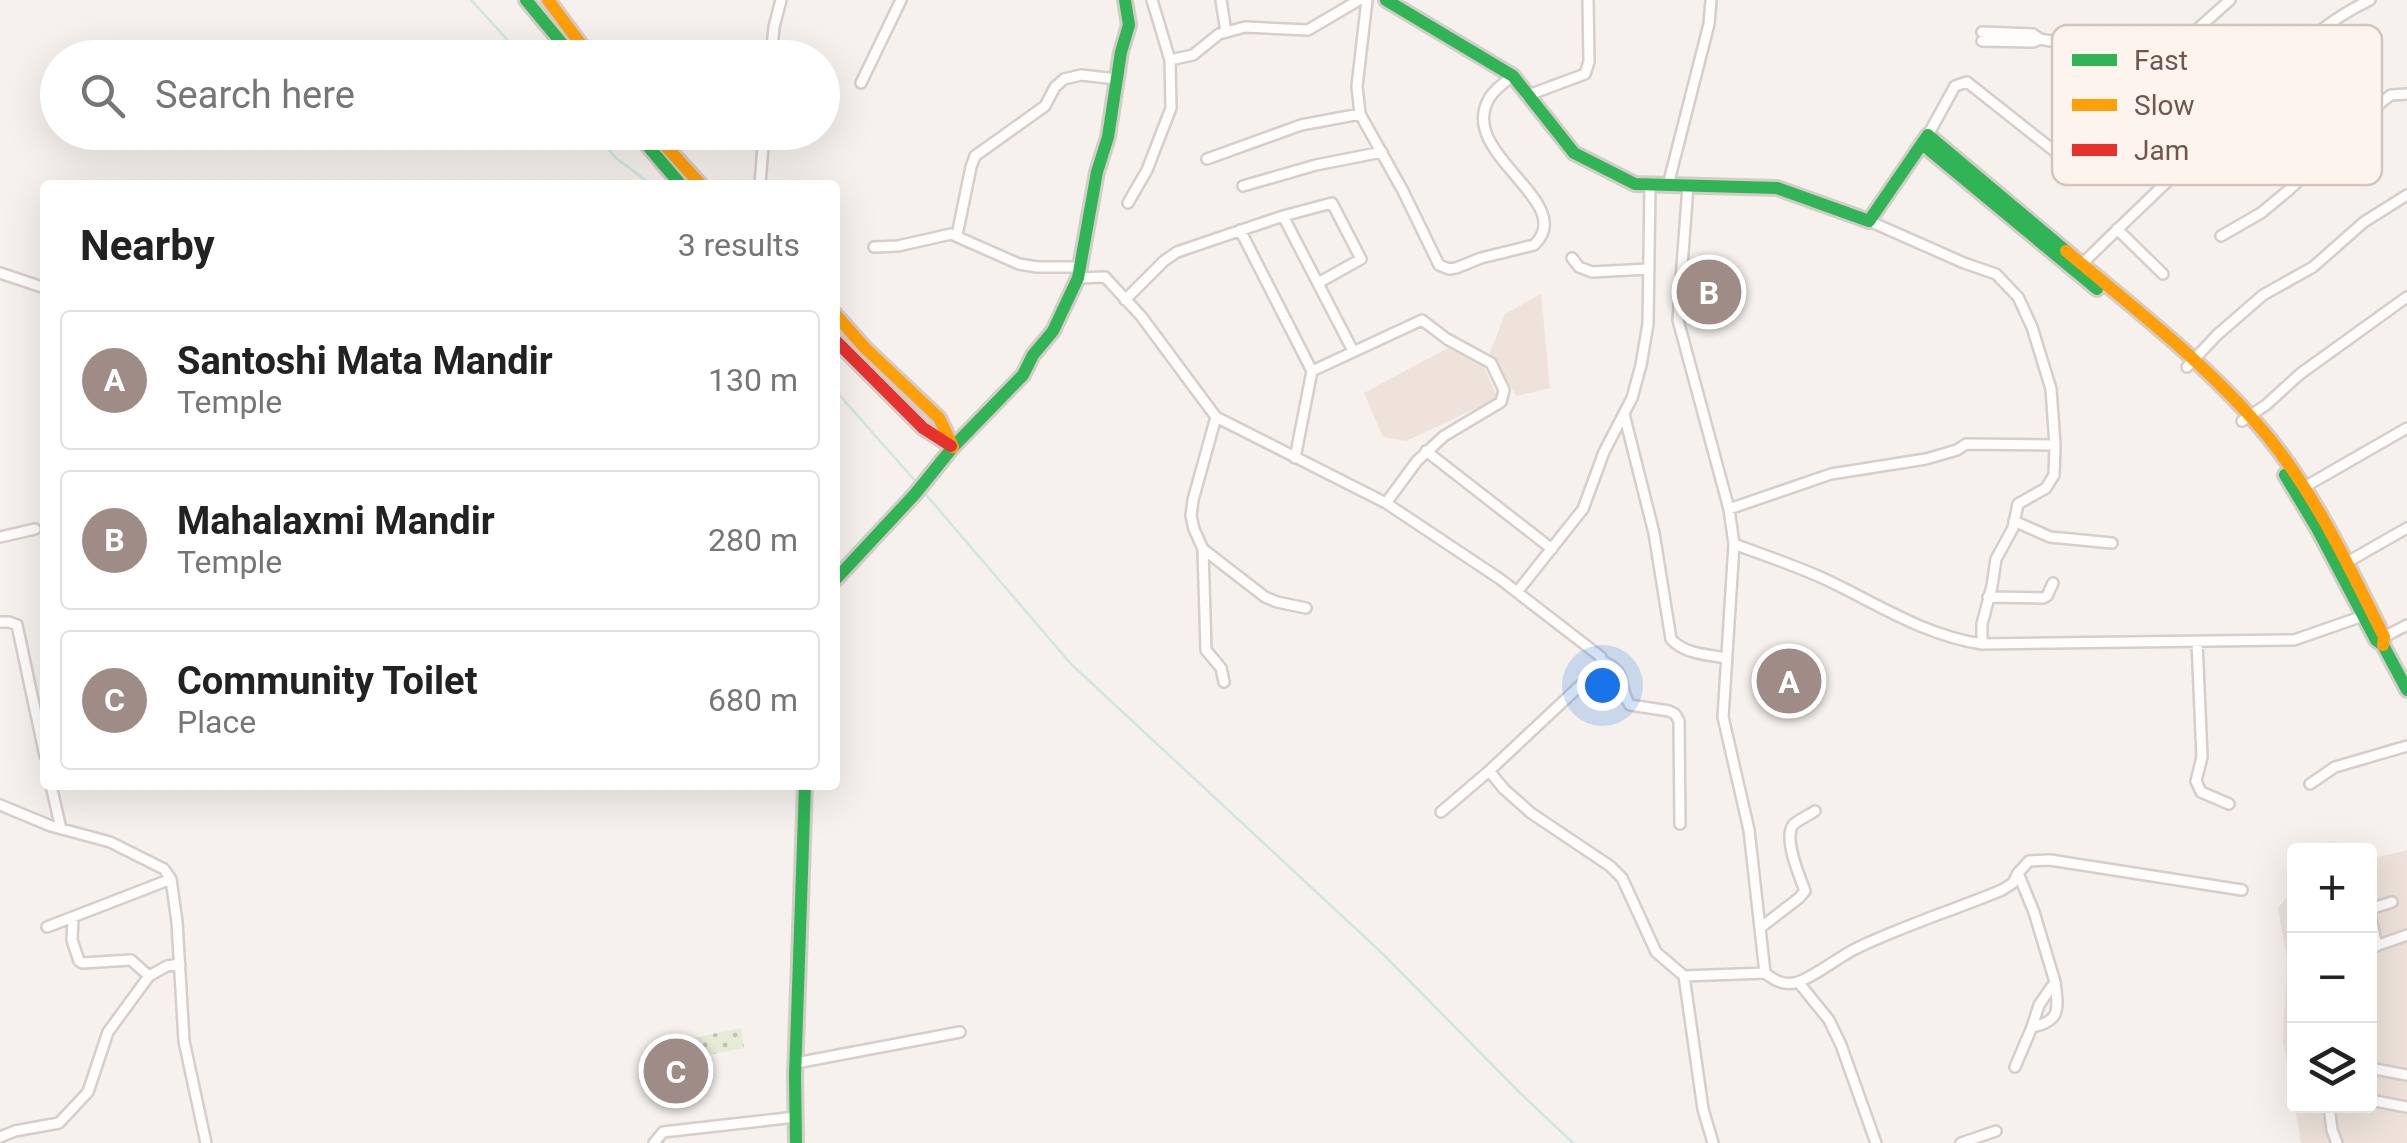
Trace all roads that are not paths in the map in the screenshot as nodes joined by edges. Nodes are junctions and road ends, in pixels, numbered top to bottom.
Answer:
1 (526, 0) edge
2 (548, 0) edge
3 (781, 0) edge
4 (901, 0) edge
5 (1125, 0) edge
6 (1152, 0) edge
7 (1222, 0) edge
8 (1359, 0) edge
9 (1366, 0) edge
10 (1386, 0) edge
11 (1588, 0) edge
12 (1711, 0) edge
13 (2230, 0) edge
14 (2370, 0) edge
15 (2202, 25) edge
16 (2326, 25) edge
17 (1226, 32) junction
18 (1982, 36) dead end
19 (559, 40) edge
20 (578, 40) edge
21 (773, 40) edge
22 (2052, 41) edge
23 (1170, 60) junction
24 (1513, 76) junction
25 (1117, 78) junction
26 (861, 83) dead end
27 (2407, 94) edge
28 (1526, 96) junction
29 (2382, 101) edge
30 (1360, 114) junction
31 (1925, 140) junction
32 (2052, 149) edge
33 (651, 150) edge
34 (669, 150) edge
35 (763, 150) edge
36 (1382, 152) junction
37 (1206, 159) dead end
38 (676, 180) edge
39 (696, 180) edge
40 (760, 180) edge
41 (1650, 184) junction
42 (1668, 185) junction
43 (2163, 185) edge
44 (2292, 185) edge
45 (1243, 186) dead end
46 (1688, 186) junction
47 (2407, 195) edge
48 (1128, 203) dead end
49 (1283, 216) junction
50 (1869, 221) junction
51 (2117, 229) junction
52 (1240, 230) junction
53 (957, 235) junction
54 (2221, 236) dead end
55 (874, 247) dead end
56 (1572, 258) dead end
57 (2078, 267) junction
58 (1649, 269) junction
59 (1079, 272) junction
60 (0, 274) edge
61 (2164, 274) dead end
62 (1318, 283) junction
63 (40, 286) edge
64 (2407, 297) edge
65 (1125, 300) junction
66 (840, 320) edge
67 (840, 345) edge
68 (1354, 351) junction
69 (2190, 364) junction
70 (1312, 371) junction
71 (1624, 414) junction
72 (1216, 416) junction
73 (2246, 418) junction
74 (2407, 428) edge
75 (2054, 445) junction
76 (954, 447) junction
77 (1426, 451) junction
78 (1295, 458) junction
79 (2300, 490) junction
80 (1386, 502) junction
81 (1729, 509) junction
82 (2014, 521) junction
83 (2407, 528) edge
84 (35, 529) dead end
85 (0, 537) edge
86 (2112, 542) dead end
87 (1734, 544) junction
88 (1202, 549) junction
89 (1552, 549) junction
90 (2342, 565) junction
91 (840, 575) edge
92 (2053, 583) dead end
93 (1517, 592) junction
94 (1988, 597) junction
95 (1306, 608) dead end
96 (2363, 616) junction
97 (0, 622) edge
98 (2407, 625) edge
99 (2384, 641) junction
100 (2196, 642) junction
101 (1982, 644) junction
102 (1727, 658) junction
103 (1602, 661) junction
104 (1224, 682) dead end
105 (2407, 690) edge
106 (40, 733) edge
107 (2407, 746) edge
108 (1489, 771) junction
109 (2310, 784) dead end
110 (52, 790) edge
111 (805, 790) edge
112 (0, 804) edge
113 (2229, 804) dead end
114 (1442, 812) dead end
115 (1815, 812) dead end
116 (1680, 824) dead end
117 (61, 829) junction
118 (2018, 874) junction
119 (171, 880) junction
120 (2242, 890) dead end
121 (2392, 902) dead end
122 (2377, 908) edge
123 (73, 918) junction
124 (48, 926) dead end
125 (1760, 928) junction
126 (2407, 935) edge
127 (2377, 946) edge
128 (180, 964) junction
129 (1764, 974) junction
130 (149, 976) junction
131 (1684, 976) junction
132 (2056, 982) junction
133 (1799, 983) junction
134 (2032, 1028) junction
135 (960, 1032) dead end
136 (796, 1063) junction
137 (2015, 1066) dead end
138 (2377, 1069) edge
139 (2407, 1075) edge
140 (2377, 1101) edge
141 (2407, 1107) edge
142 (2330, 1113) edge
143 (796, 1117) junction
144 (1996, 1131) dead end
145 (0, 1137) edge
146 (206, 1143) edge
147 (654, 1143) edge
148 (796, 1143) edge
149 (1713, 1143) edge
150 (1876, 1143) edge
151 (1961, 1143) edge
152 (2336, 1143) edge

1 - 19 street
2 - 20 street
3 - 21 street
4 - 26 street
5 - 25 street
6 - 23 street
7 - 17 street
8 - 17 street
9 - 30 street
10 - 24 street
11 - 28 street
12 - 42 street
13 - 15 street
14 - 16 street
17 - 23 street
18 - 22 street
23 - 48 street
24 - 28 street
24 - 36 street
25 - 53 street
25 - 59 street
27 - 29 street
28 - 41 street
30 - 36 street
30 - 37 street
31 - 32 street
31 - 50 street
31 - 57 street
33 - 38 street
34 - 39 street
35 - 40 street
36 - 45 street
41 - 42 street
41 - 58 street
42 - 46 street
43 - 51 street
44 - 54 street
46 - 50 street
46 - 81 street
47 - 69 street
49 - 52 street
49 - 62 street
49 - 62 street
50 - 75 street
51 - 57 street
51 - 61 street
52 - 65 street
52 - 70 street
53 - 55 street
53 - 59 street
56 - 58 street
57 - 69 street
58 - 71 street
59 - 65 street
59 - 76 street
60 - 63 street
62 - 68 street
64 - 73 street
65 - 72 street
66 - 76 street
67 - 76 street
68 - 70 street
68 - 77 street
69 - 73 street
70 - 78 street
71 - 89 street
71 - 102 street
72 - 78 street
72 - 88 street
73 - 79 street
74 - 79 street
75 - 81 street
75 - 82 street
76 - 91 street
77 - 80 street
77 - 89 street
78 - 80 street
79 - 90 street
80 - 93 street
81 - 87 street
82 - 86 street
82 - 94 street
83 - 90 street
84 - 85 street
87 - 101 street
87 - 102 street
88 - 95 street
88 - 104 street
89 - 93 street
90 - 96 street
90 - 99 street
92 - 94 street
93 - 103 street
94 - 101 street
96 - 99 street
96 - 100 street
97 - 106 street
98 - 99 street
99 - 105 street
100 - 101 street
100 - 113 street
102 - 125 street
103 - 108 street
103 - 116 street
107 - 109 street
108 - 114 street
108 - 131 street
110 - 117 street
111 - 136 street
112 - 117 street
115 - 125 street
117 - 119 street
118 - 120 street
118 - 132 street
118 - 133 street
119 - 123 street
119 - 128 street
121 - 122 street
123 - 124 street
123 - 130 street
125 - 129 street
126 - 127 street
128 - 130 street
128 - 146 street
129 - 131 street
129 - 133 street
130 - 145 street
131 - 149 street
132 - 134 street
132 - 134 street
133 - 150 street
134 - 137 street
135 - 136 street
136 - 143 street
138 - 139 street
140 - 141 street
142 - 152 street
143 - 147 street
143 - 148 street
144 - 151 street

